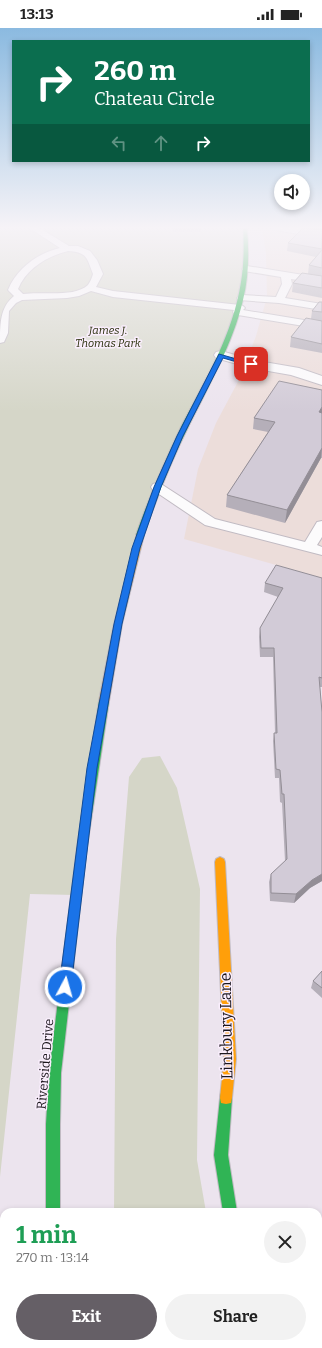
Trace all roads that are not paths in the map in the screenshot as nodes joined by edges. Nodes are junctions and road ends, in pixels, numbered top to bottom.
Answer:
1 (13, 289) edge
2 (89, 289) edge
3 (92, 289) edge
4 (243, 289) edge
5 (285, 289) edge
6 (21, 297) junction
7 (279, 300) junction
8 (240, 306) junction
9 (322, 307) edge
10 (322, 326) edge
11 (0, 340) edge
12 (259, 350) dead end
13 (221, 355) junction
14 (282, 355) dead end
15 (298, 358) dead end
16 (322, 381) edge
17 (158, 487) junction
18 (322, 525) edge
19 (315, 549) edge
20 (220, 862) dead end
21 (53, 1208) edge
22 (229, 1208) edge

1 - 6 lane
2 - 6 lane
3 - 8 lane
4 - 8 main road, Riverside Drive
5 - 7 lane
6 - 11 lane
7 - 8 lane
7 - 9 lane
8 - 10 lane
8 - 13 main road, Riverside Drive
12 - 13 street
13 - 16 street
13 - 17 main road, Riverside Drive
14 - 15 street
17 - 19 lane
17 - 21 main road, Riverside Drive
18 - 19 lane
20 - 22 main road, Linkbury Lane

